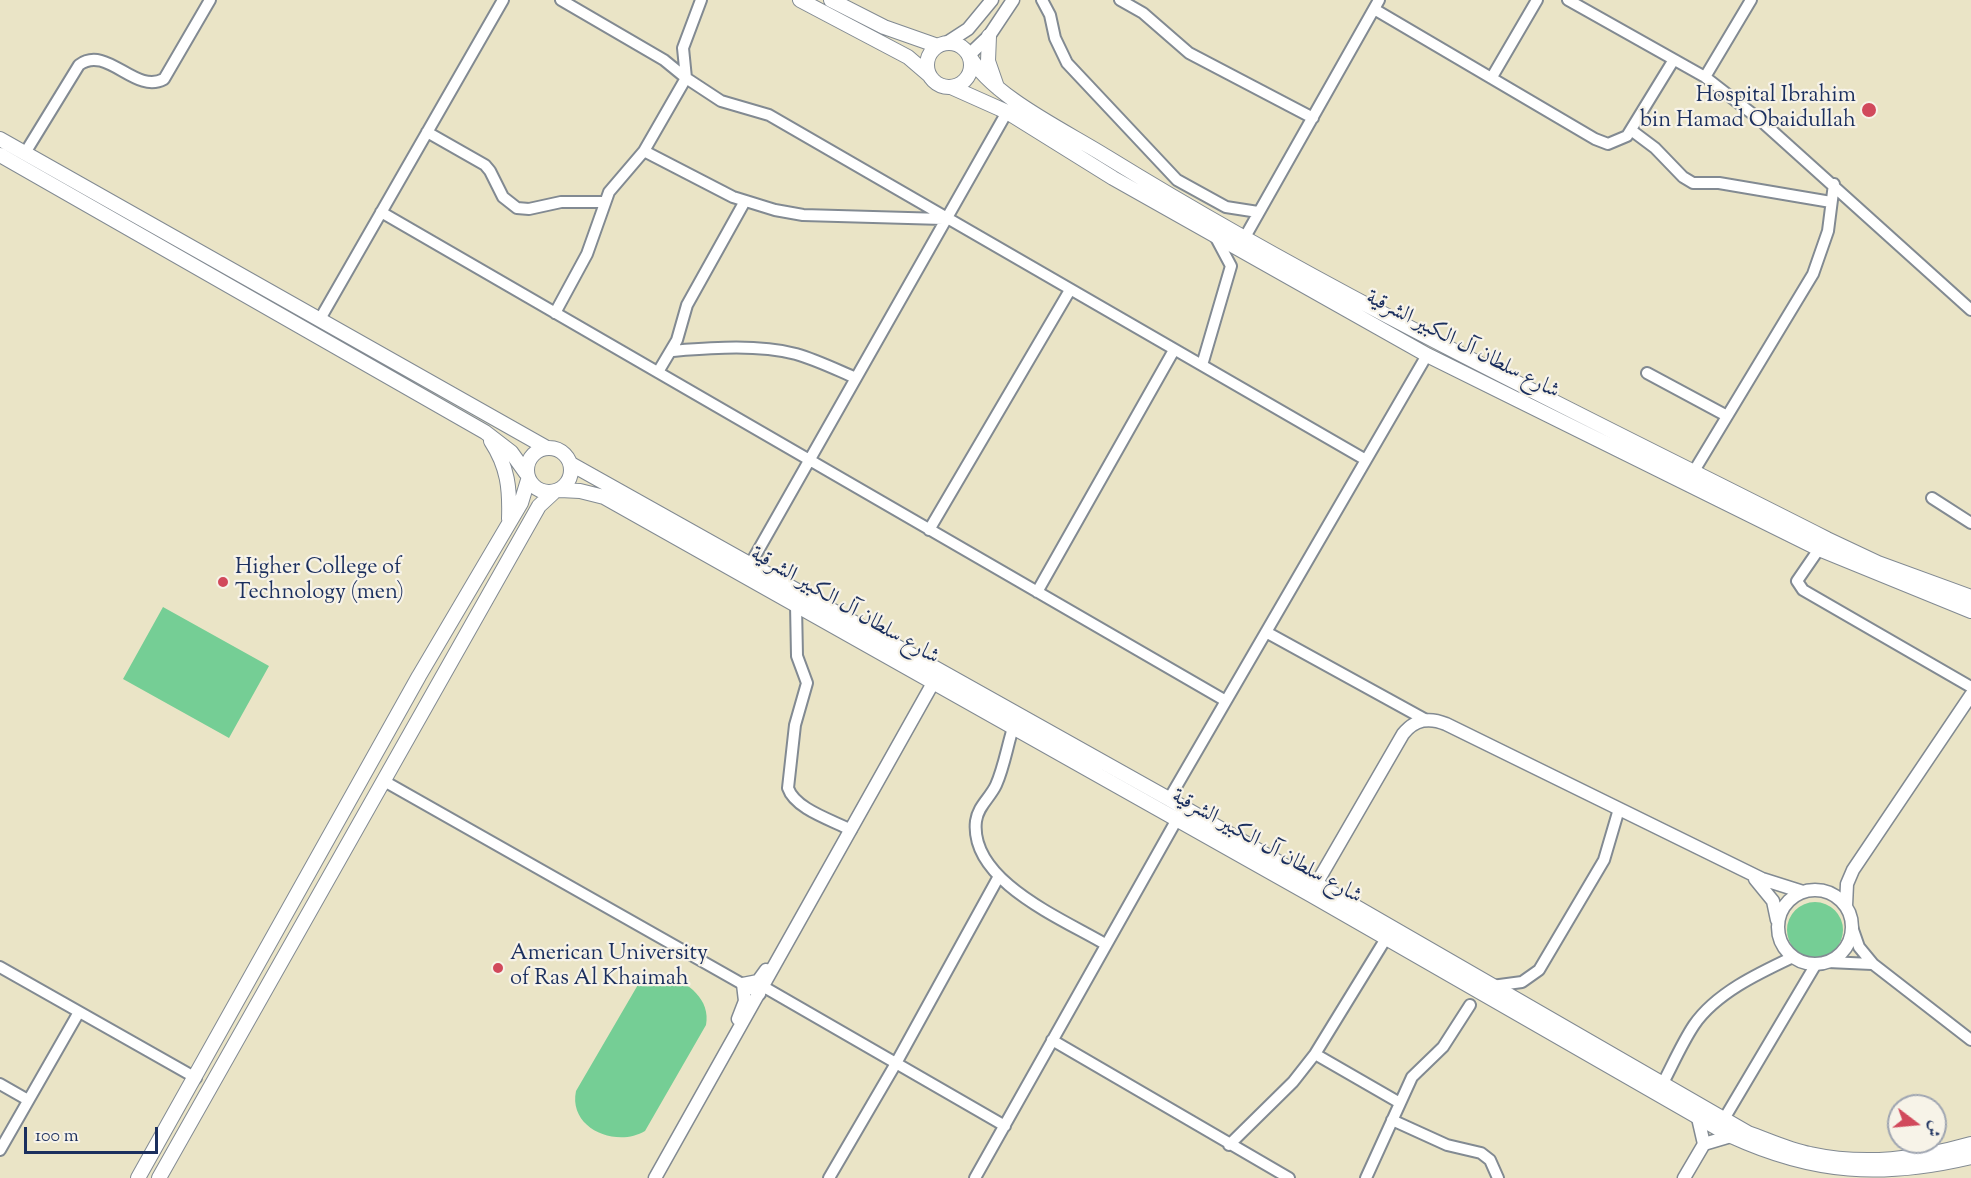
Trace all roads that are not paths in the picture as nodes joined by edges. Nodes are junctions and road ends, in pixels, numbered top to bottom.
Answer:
1 (210, 0) edge
2 (503, 0) edge
3 (561, 0) edge
4 (701, 0) edge
5 (800, 0) edge
6 (831, 0) edge
7 (992, 0) edge
8 (1013, 0) edge
9 (1042, 0) edge
10 (1120, 0) edge
11 (1537, 0) edge
12 (1568, 0) edge
13 (1751, 0) edge
14 (1377, 5) edge
15 (989, 36) junction
16 (943, 44) junction
17 (969, 55) junction
18 (1673, 61) junction
19 (930, 75) junction
20 (1492, 77) junction
21 (1705, 77) junction
22 (686, 78) junction
23 (951, 87) junction
24 (998, 89) junction
25 (1007, 112) junction
26 (1313, 118) junction
27 (1631, 130) junction
28 (427, 132) junction
29 (0, 139) edge
30 (644, 151) junction
31 (25, 153) junction
32 (0, 155) edge
33 (1834, 184) junction
34 (745, 201) junction
35 (604, 202) junction
36 (1832, 202) junction
37 (381, 212) junction
38 (1258, 212) junction
39 (946, 219) junction
40 (1215, 236) junction
41 (1245, 237) junction
42 (1252, 256) junction
43 (1231, 266) junction
44 (1070, 290) junction
45 (1971, 310) edge
46 (555, 313) junction
47 (320, 319) junction
48 (1174, 350) junction
49 (671, 351) junction
50 (1427, 355) junction
51 (1202, 365) junction
52 (658, 372) junction
53 (1647, 373) dead end
54 (856, 378) junction
55 (1727, 416) junction
56 (485, 432) junction
57 (547, 448) junction
58 (810, 460) junction
59 (1366, 460) junction
60 (571, 464) junction
61 (1694, 471) junction
62 (527, 477) junction
63 (556, 492) junction
64 (1932, 498) dead end
65 (1971, 523) edge
66 (509, 524) junction
67 (930, 530) junction
68 (1819, 549) junction
69 (752, 563) junction
70 (1037, 592) junction
71 (1971, 597) edge
72 (796, 605) junction
73 (1971, 611) edge
74 (1266, 632) junction
75 (933, 683) junction
76 (1971, 687) edge
77 (1971, 695) edge
78 (1226, 701) junction
79 (1426, 720) junction
80 (1013, 728) junction
81 (384, 781) junction
82 (1169, 799) junction
83 (1619, 809) junction
84 (1176, 821) junction
85 (851, 830) junction
86 (1744, 870) junction
87 (1853, 870) junction
88 (999, 878) junction
89 (1315, 886) junction
90 (1820, 890) junction
91 (1803, 892) junction
92 (1846, 906) junction
93 (1778, 924) junction
94 (1852, 927) junction
95 (1385, 940) junction
96 (1105, 944) junction
97 (785, 948) junction
98 (1793, 957) junction
99 (1822, 963) junction
100 (1873, 964) junction
101 (0, 968) edge
102 (743, 984) junction
103 (1492, 986) junction
104 (762, 990) junction
105 (1470, 1005) dead end
106 (78, 1012) junction
107 (1052, 1040) junction
108 (1971, 1040) edge
109 (726, 1054) junction
110 (1315, 1054) junction
111 (896, 1065) junction
112 (196, 1078) junction
113 (1663, 1083) junction
114 (0, 1084) edge
115 (28, 1100) junction
116 (1400, 1103) junction
117 (1698, 1118) junction
118 (1724, 1119) junction
119 (1392, 1120) junction
120 (1005, 1126) junction
121 (1731, 1136) junction
122 (1704, 1144) junction
123 (1971, 1144) edge
124 (1229, 1145) junction
125 (0, 1150) edge
126 (1971, 1157) edge
127 (138, 1178) edge
128 (159, 1178) edge
129 (655, 1178) edge
130 (828, 1178) edge
131 (975, 1178) edge
132 (1289, 1178) edge
133 (1366, 1178) edge
134 (1498, 1178) edge
135 (1684, 1178) edge

1 - 31 street
2 - 28 street
3 - 22 street
4 - 22 street
5 - 19 main road
6 - 16 main road
7 - 16 street
8 - 15 street
9 - 38 street
10 - 26 street
11 - 20 street
12 - 18 street
13 - 21 street
14 - 20 street
14 - 26 street
15 - 17 street
15 - 24 main road
16 - 17 main road
16 - 19 main road
17 - 23 main road
17 - 24 main road, شارع سلطان آل الكبير الشرقية
18 - 21 street
18 - 27 street
19 - 23 main road
20 - 27 street
21 - 33 street
22 - 30 street
22 - 39 street
23 - 25 main road, شارع سلطان آل الكبير الشرقية
24 - 41 main road, شارع سلطان آل الكبير الشرقية
25 - 39 street
25 - 40 main road, شارع سلطان آل الكبير الشرقية
26 - 38 street
27 - 36 street
28 - 35 street
28 - 37 street
29 - 31 main road
30 - 34 street
30 - 35 street
31 - 47 main road
32 - 56 main road
33 - 36 street
33 - 45 street
34 - 39 street
34 - 49 street
35 - 46 street
36 - 55 street
37 - 46 street
37 - 47 street
38 - 41 street
39 - 44 street
39 - 54 street
40 - 42 main road, شارع سلطان آل الكبير الشرقية
40 - 43 street
41 - 61 main road, شارع سلطان آل الكبير الشرقية
42 - 43 street
42 - 50 main road, شارع سلطان آل الكبير الشرقية
43 - 51 street
44 - 48 street
44 - 67 street
46 - 52 street
47 - 57 main road
48 - 51 street
48 - 70 street
49 - 52 street
49 - 54 street
50 - 59 street
50 - 68 main road, شارع سلطان آل الكبير الشرقية
51 - 59 street
52 - 58 street
53 - 55 street
54 - 58 street
55 - 61 street
56 - 62 main road
56 - 66 main road
57 - 60 main road
57 - 62 main road
58 - 67 street
58 - 69 street
59 - 74 street
60 - 63 main road
60 - 69 main road, شارع سلطان آل الكبير الشرقية
61 - 71 main road, شارع سلطان آل الكبير الشرقية
62 - 63 main road
62 - 66 main road
63 - 72 main road, شارع سلطان آل الكبير الشرقية
63 - 81 main road
64 - 65 street
66 - 112 main road
67 - 70 street
68 - 73 main road, شارع سلطان آل الكبير الشرقية
68 - 76 street
69 - 82 main road, شارع سلطان آل الكبير الشرقية
70 - 78 street
72 - 75 main road, شارع سلطان آل الكبير الشرقية
72 - 85 street
74 - 78 street
74 - 79 street
75 - 80 main road, شارع سلطان آل الكبير الشرقية
75 - 85 street
77 - 87 street
78 - 82 street
79 - 83 street
79 - 89 street
80 - 84 main road, شارع سلطان آل الكبير الشرقية
80 - 88 street
81 - 102 street
81 - 128 main road
82 - 89 main road, شارع سلطان آل الكبير الشرقية
83 - 86 street
83 - 103 street
84 - 95 main road, شارع سلطان آل الكبير الشرقية
84 - 96 street
85 - 97 street
86 - 91 street
86 - 93 street
87 - 90 street
87 - 92 street
88 - 96 street
88 - 111 street
89 - 103 main road, شارع سلطان آل الكبير الشرقية
90 - 91 street
90 - 92 street
91 - 93 street
92 - 94 street
93 - 98 street
94 - 99 street
94 - 100 street
95 - 110 street
95 - 117 main road, شارع سلطان آل الكبير الشرقية
96 - 107 street
97 - 102 street
97 - 104 street
98 - 99 street
98 - 113 street
99 - 100 street
99 - 118 street
100 - 108 street
101 - 106 street
102 - 104 street
102 - 109 street
103 - 113 main road, شارع سلطان آل الكبير الشرقية
104 - 109 street
104 - 111 street
105 - 116 street
106 - 112 street
106 - 115 street
107 - 120 street
107 - 124 street
109 - 129 street
110 - 116 street
110 - 124 street
111 - 120 street
111 - 130 street
112 - 127 main road
113 - 118 main road, شارع سلطان آل الكبير الشرقية
114 - 115 street
115 - 125 street
116 - 119 street
117 - 121 main road, شارع سلطان آل الكبير الشرقية
117 - 122 street
118 - 123 main road, شارع سلطان آل الكبير الشرقية
119 - 133 street
119 - 134 street
120 - 131 street
121 - 122 street
121 - 126 main road, شارع سلطان آل الكبير الشرقية
122 - 135 street
124 - 132 street

